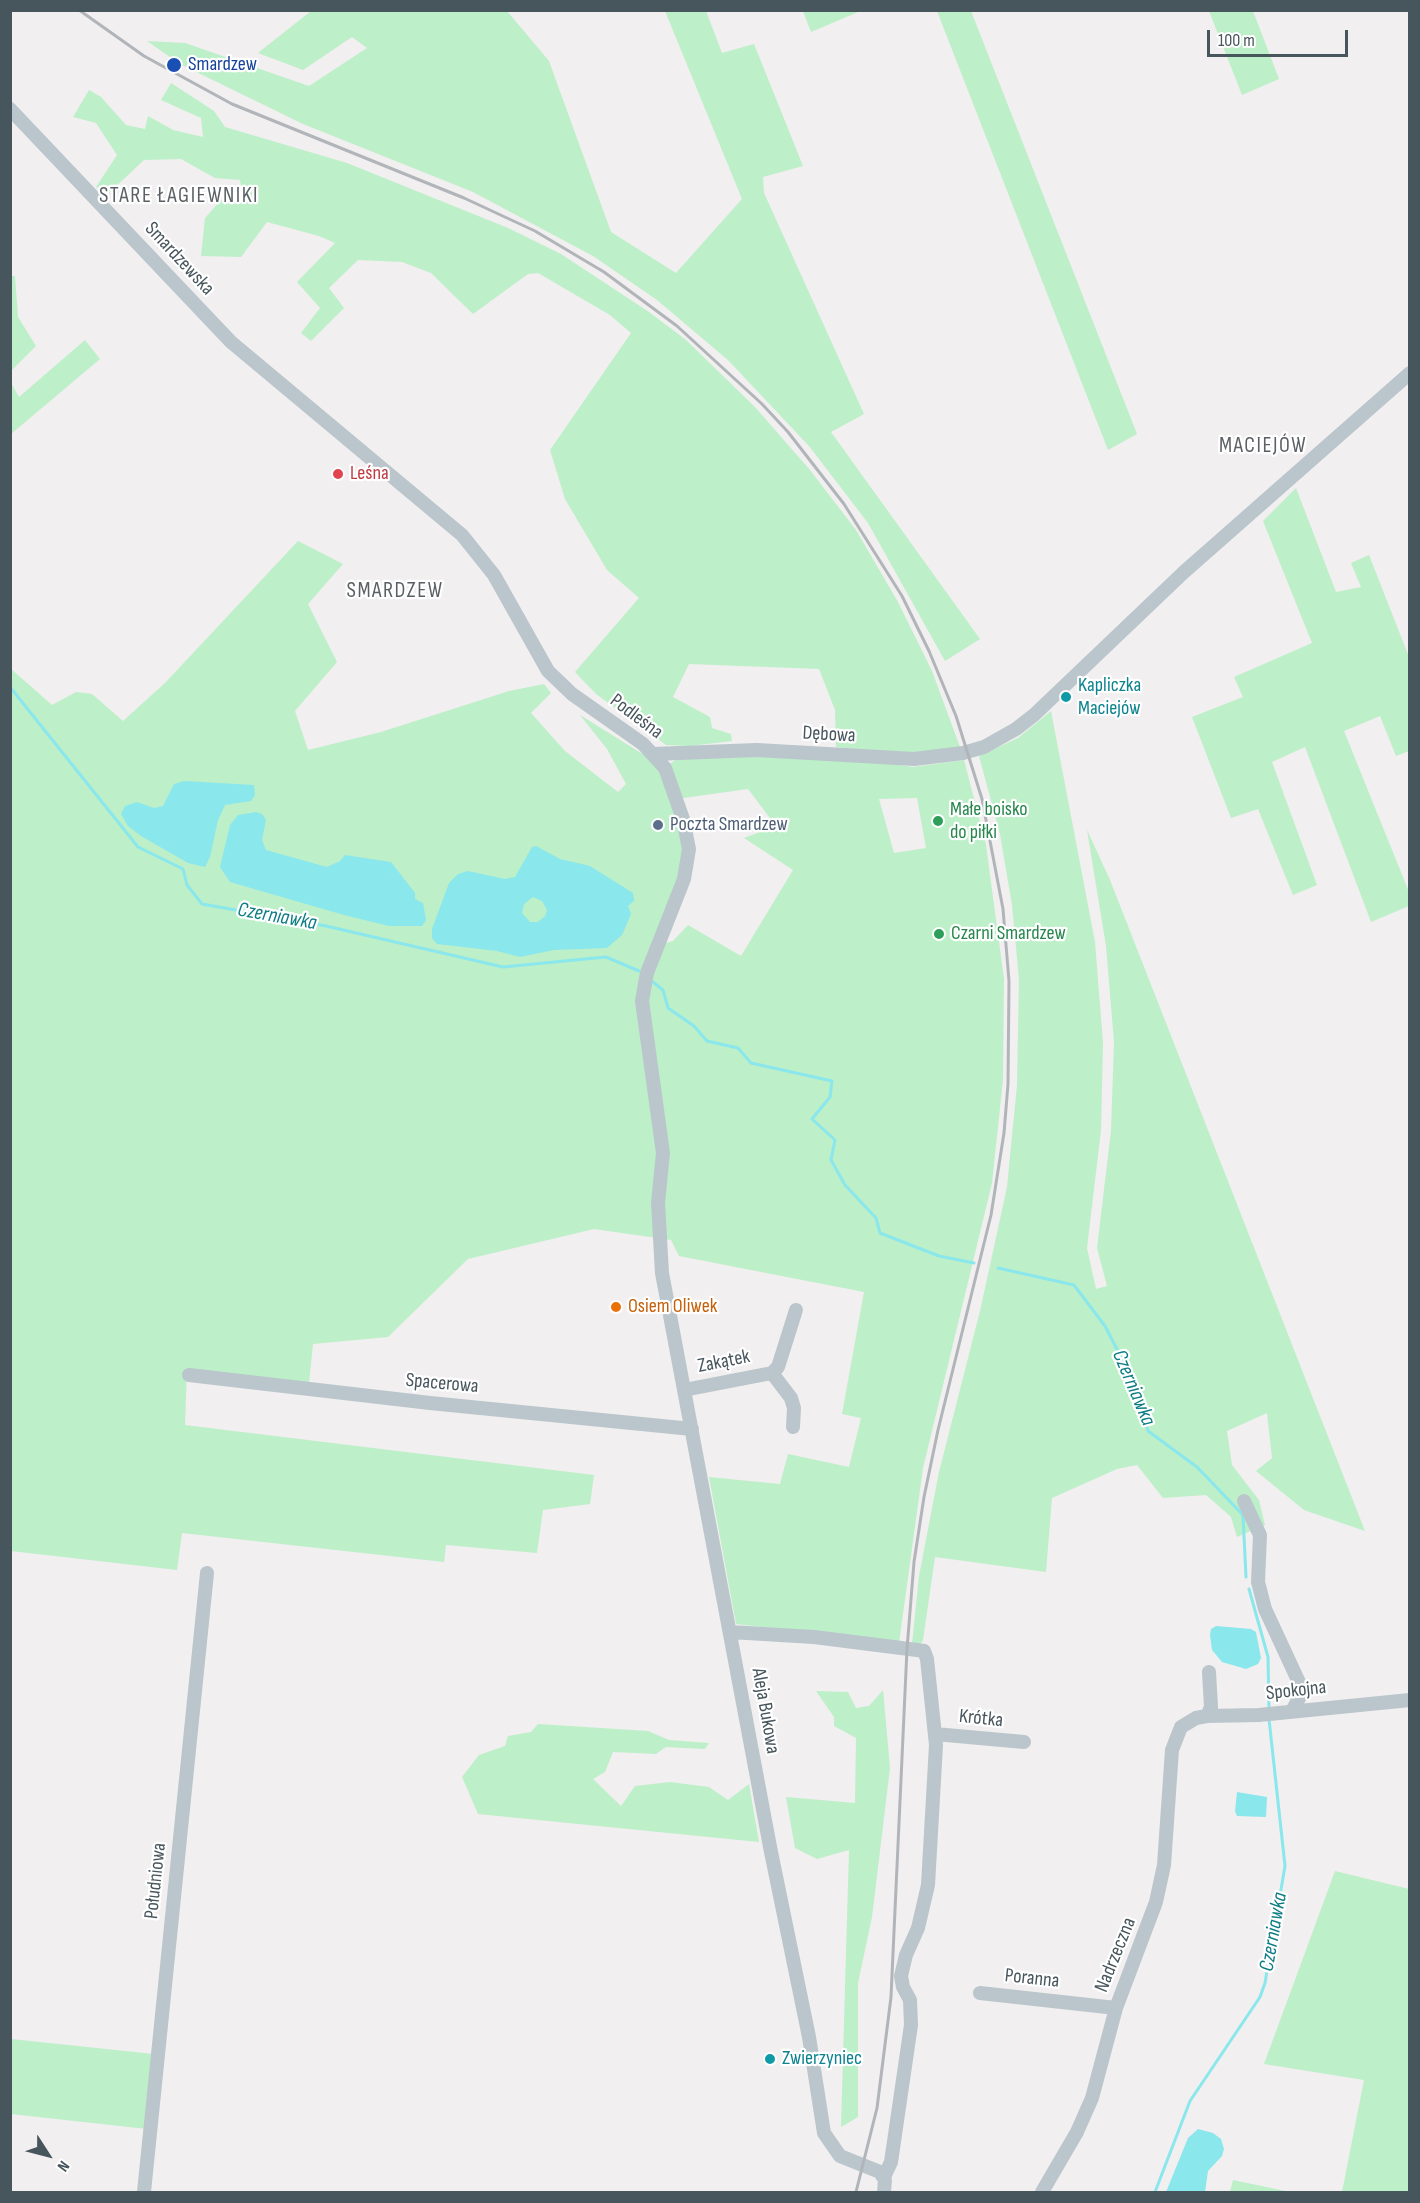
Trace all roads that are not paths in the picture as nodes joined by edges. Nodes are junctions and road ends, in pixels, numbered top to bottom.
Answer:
1 (10, 109) edge
2 (1410, 374) edge
3 (274, 380) joint
4 (687, 751) junction
5 (653, 754) junction
6 (665, 768) junction
7 (658, 1203) joint
8 (796, 1310) dead end
9 (772, 1372) junction
10 (189, 1376) dead end
11 (684, 1390) junction
12 (793, 1427) dead end
13 (692, 1429) junction
14 (1244, 1501) dead end
15 (207, 1573) dead end
16 (730, 1632) junction
17 (1209, 1672) dead end
18 (1303, 1691) junction
19 (1410, 1700) edge
20 (1325, 1708) junction
21 (1292, 1711) junction
22 (1207, 1716) junction
23 (1187, 1722) joint
24 (935, 1734) junction
25 (1024, 1742) dead end
26 (980, 1993) dead end
27 (1116, 2008) junction
28 (884, 2178) junction
29 (144, 2193) edge
30 (884, 2193) edge
31 (1042, 2193) edge

1 - 3 street, Smardzewska
2 - 4 street, Dębowa
3 - 5 street, Podleśna
4 - 5 street, Dębowa
4 - 6 street
5 - 6 street, Podleśna
6 - 7 street, Podleśna
7 - 11 street, Aleja Bukowa
8 - 9 street, Zakątek
9 - 11 street, Zakątek
9 - 12 street, Zakątek
10 - 13 street, Spacerowa
11 - 13 street, Aleja Bukowa
13 - 16 street, Aleja Bukowa
14 - 18 street
15 - 29 street, Południowa
16 - 24 street
16 - 28 street, Aleja Bukowa
17 - 22 street
18 - 20 street
18 - 21 street
19 - 20 street, Spokojna
20 - 21 street, Spokojna
21 - 22 street, Spokojna
22 - 23 street, Spokojna
23 - 27 street, Nadrzeczna
24 - 25 street, Krótka
24 - 28 street
26 - 27 street, Poranna
27 - 31 street, Nadrzeczna
28 - 30 street

